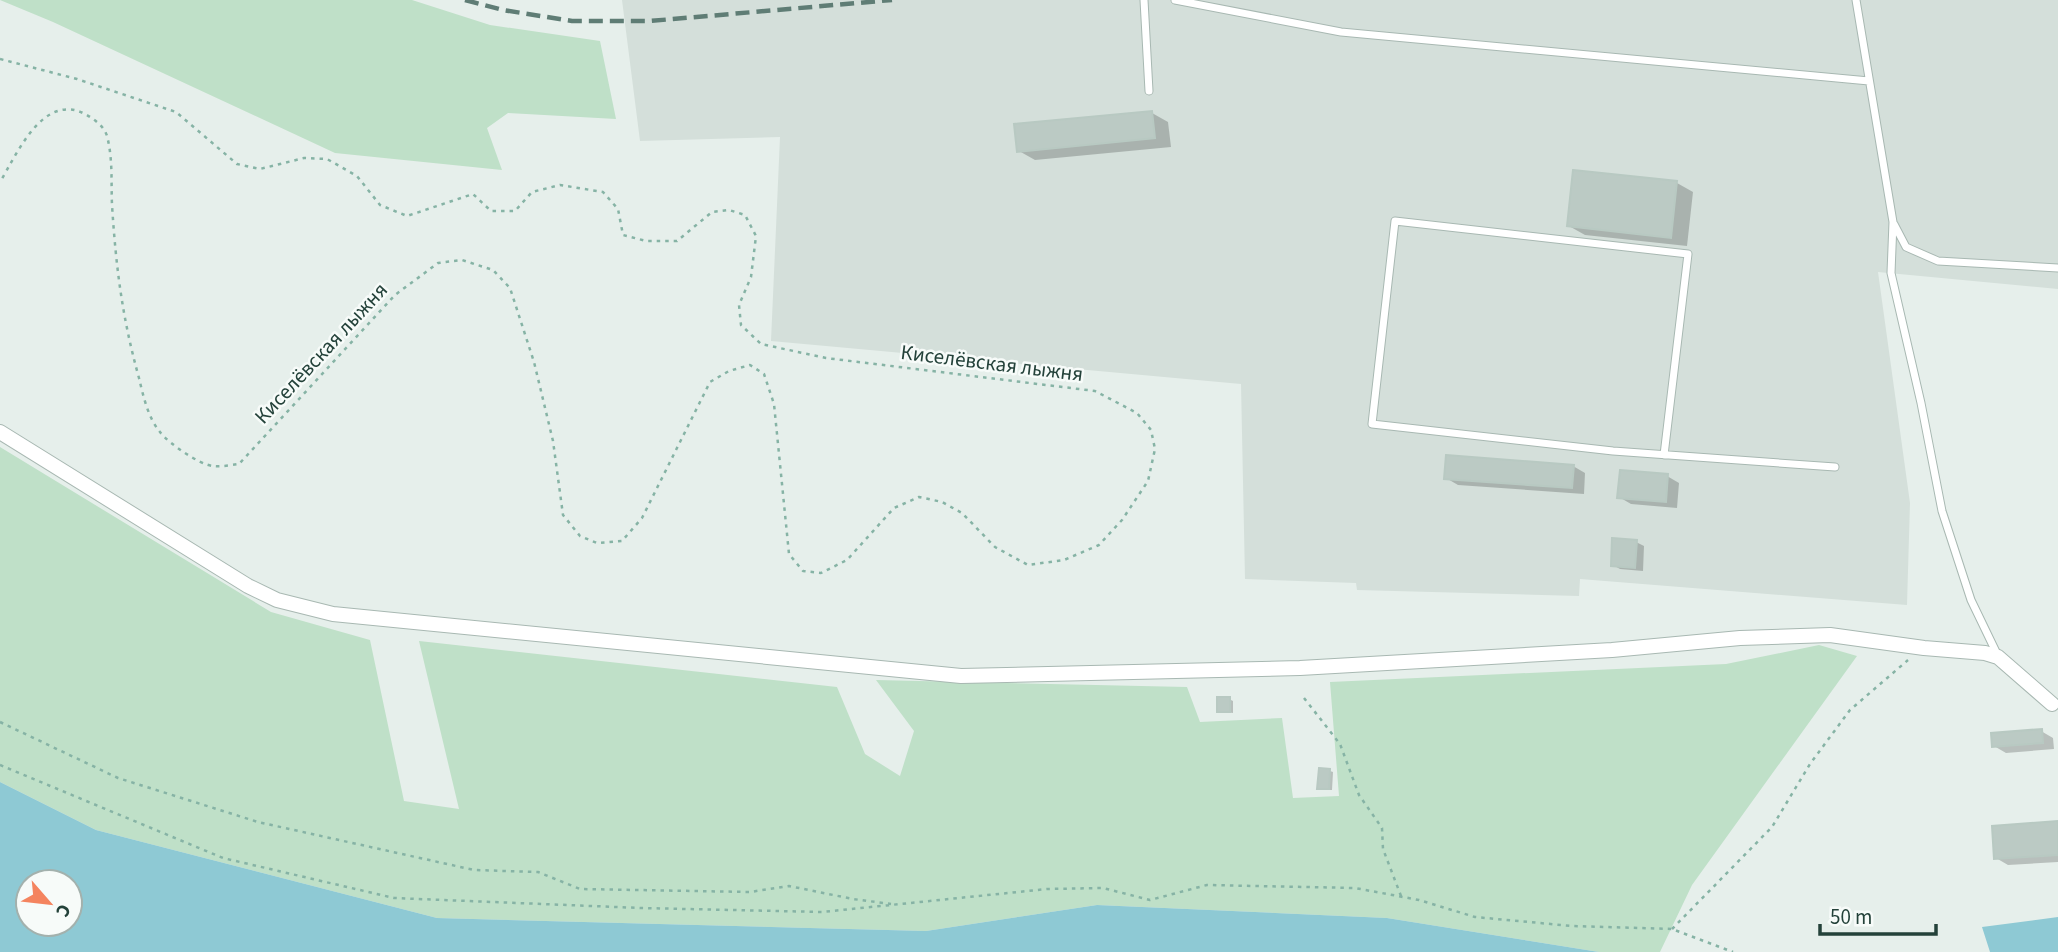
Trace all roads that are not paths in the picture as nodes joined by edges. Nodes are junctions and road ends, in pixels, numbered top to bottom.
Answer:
1 (1144, 0) edge
2 (1175, 0) edge
3 (1856, 0) edge
4 (1869, 81) junction
5 (1149, 91) dead end
6 (1893, 222) junction
7 (2058, 268) edge
8 (0, 432) edge
9 (1664, 455) junction
10 (1835, 467) dead end
11 (1998, 657) junction
12 (2055, 705) edge

1 - 5 lane
2 - 4 lane
3 - 4 lane
4 - 6 lane
6 - 7 lane
6 - 11 lane
8 - 11 street
9 - 9 lane
9 - 10 lane
11 - 12 street

